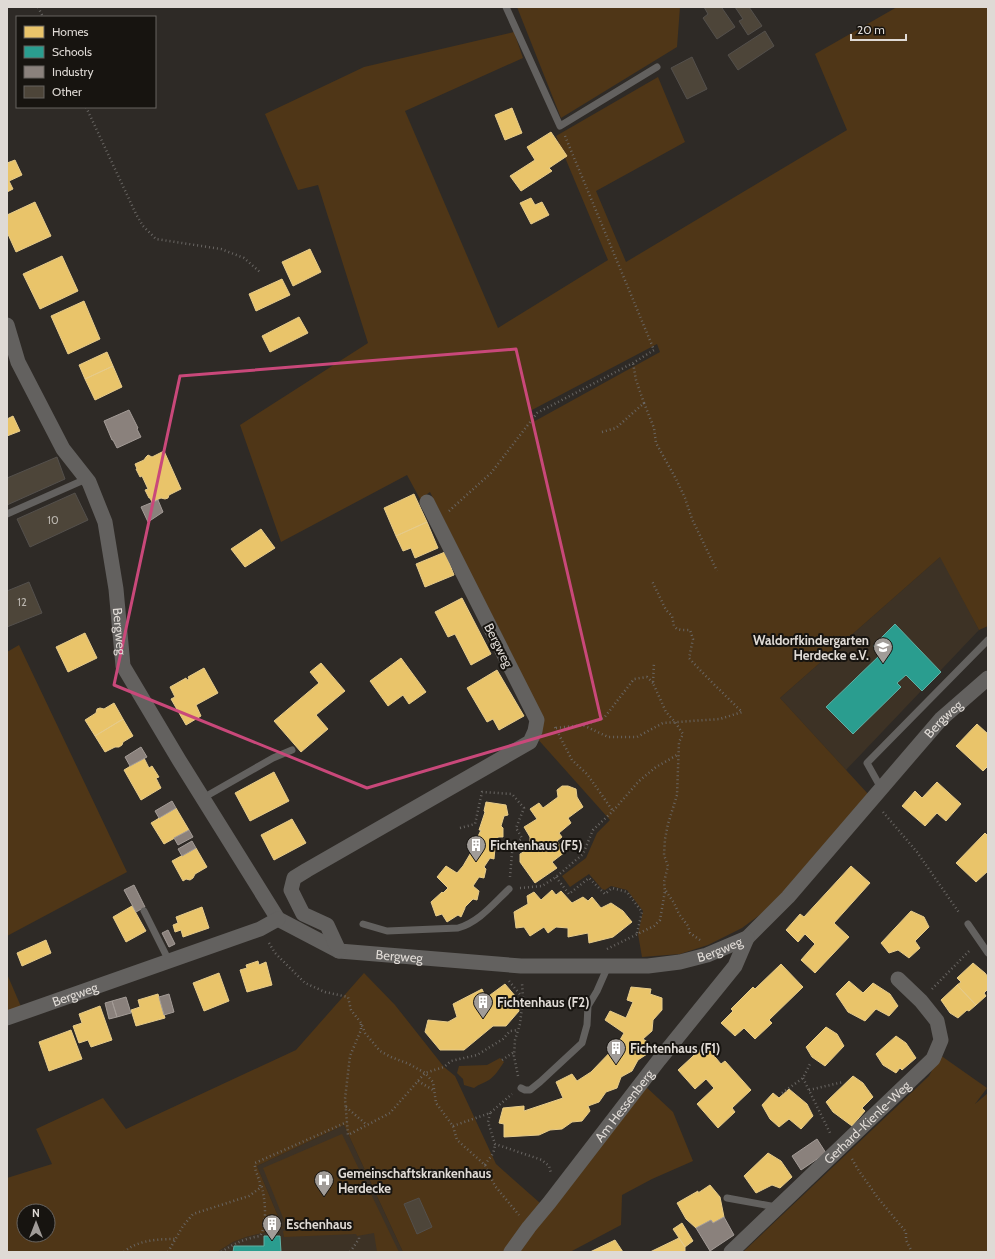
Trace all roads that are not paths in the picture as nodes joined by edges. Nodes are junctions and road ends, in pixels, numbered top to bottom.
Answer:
1 (506, 7) edge
2 (657, 67) dead end
3 (7, 325) edge
4 (86, 479) junction
5 (427, 502) dead end
6 (7, 514) edge
7 (988, 640) edge
8 (988, 678) edge
9 (292, 750) dead end
10 (881, 788) junction
11 (203, 798) junction
12 (509, 889) road end
13 (144, 911) dead end
14 (278, 919) junction
15 (363, 924) dead end
16 (968, 924) road end
17 (747, 938) junction
18 (339, 951) junction
19 (988, 953) edge
20 (169, 961) junction
21 (608, 966) junction
22 (898, 979) dead end
23 (7, 1018) edge
24 (521, 1088) road end
25 (727, 1198) dead end
26 (778, 1208) junction
27 (511, 1252) edge
28 (731, 1252) edge

1 - 2 lane
3 - 4 street, Bergweg
4 - 6 lane
4 - 11 street, Bergweg
5 - 18 street, Bergweg
7 - 10 lane
8 - 10 street, Bergweg
9 - 11 lane
10 - 17 street, Bergweg
11 - 14 street, Bergweg
12 - 15 lane
13 - 20 lane
14 - 18 street, Bergweg
14 - 20 street, Bergweg
16 - 19 lane
17 - 21 street, Bergweg
17 - 27 street, Am Hessenberg
18 - 21 street, Bergweg
20 - 23 street, Bergweg
21 - 24 lane
22 - 26 street, Gerhard-Kienle-Weg
25 - 26 lane
26 - 28 street, Gerhard-Kienle-Weg

